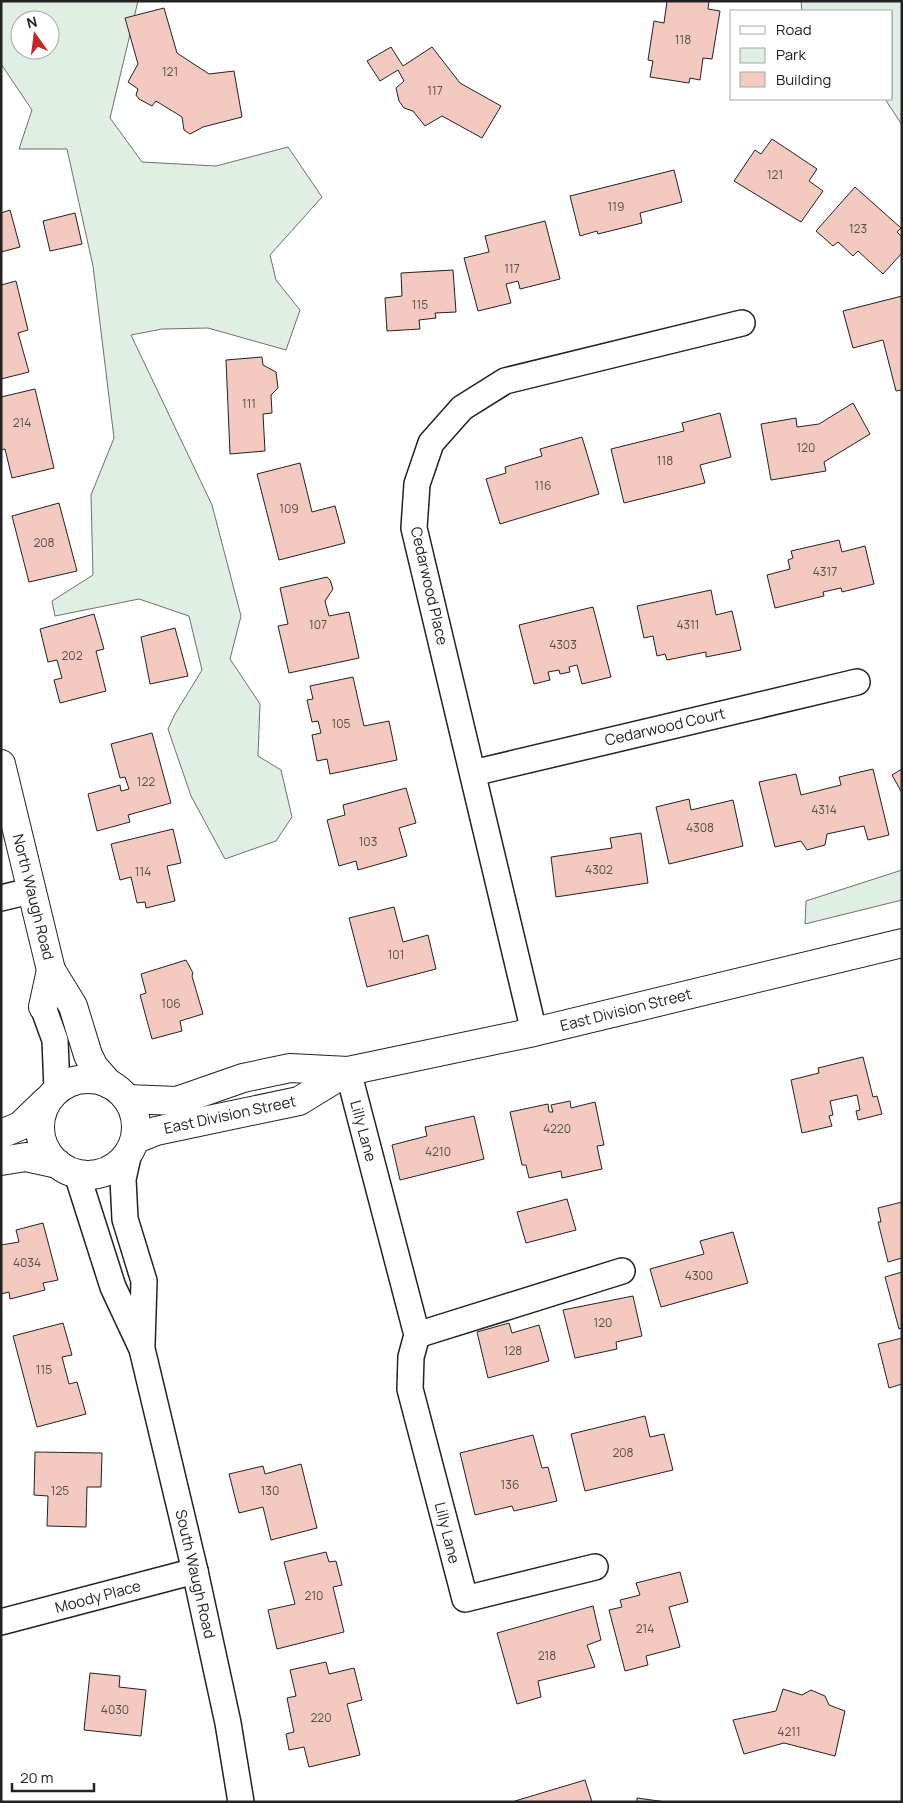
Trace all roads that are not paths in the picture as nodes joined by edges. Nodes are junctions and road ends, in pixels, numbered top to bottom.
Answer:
1 (742, 323) dead end
2 (856, 682) dead end
3 (1, 764) edge
4 (473, 773) junction
5 (30, 891) junction
6 (1, 898) edge
7 (902, 943) edge
8 (51, 970) junction
9 (43, 1007) joint
10 (534, 1032) junction
11 (348, 1071) junction
12 (118, 1092) junction
13 (52, 1095) junction
14 (1, 1134) edge
15 (132, 1146) junction
16 (1, 1161) edge
17 (67, 1169) junction
18 (622, 1271) dead end
19 (417, 1335) junction
20 (142, 1349) junction
21 (595, 1567) dead end
22 (195, 1572) junction
23 (1, 1622) edge
24 (241, 1802) edge

1 - 4 street, Cedarwood Place
2 - 4 street, Cedarwood Court
3 - 5 street, North Waugh Road
4 - 10 street, Cedarwood Place
5 - 6 street
5 - 8 street, North Waugh Road
7 - 10 street, East Division Street
8 - 9 street, North Waugh Road
8 - 12 street, North Waugh Road
9 - 13 street, North Waugh Road
10 - 11 street, East Division Street
11 - 12 street, East Division Street
11 - 15 street, East Division Street
11 - 19 street, Lilly Lane
12 - 13 street
12 - 15 street
13 - 14 street
13 - 17 street
15 - 17 street
15 - 20 street, South Waugh Road
16 - 17 street
17 - 20 street, South Waugh Road
18 - 19 street
19 - 21 street, Lilly Lane
20 - 22 street, South Waugh Road
22 - 23 street, Moody Place
22 - 24 street, South Waugh Road

